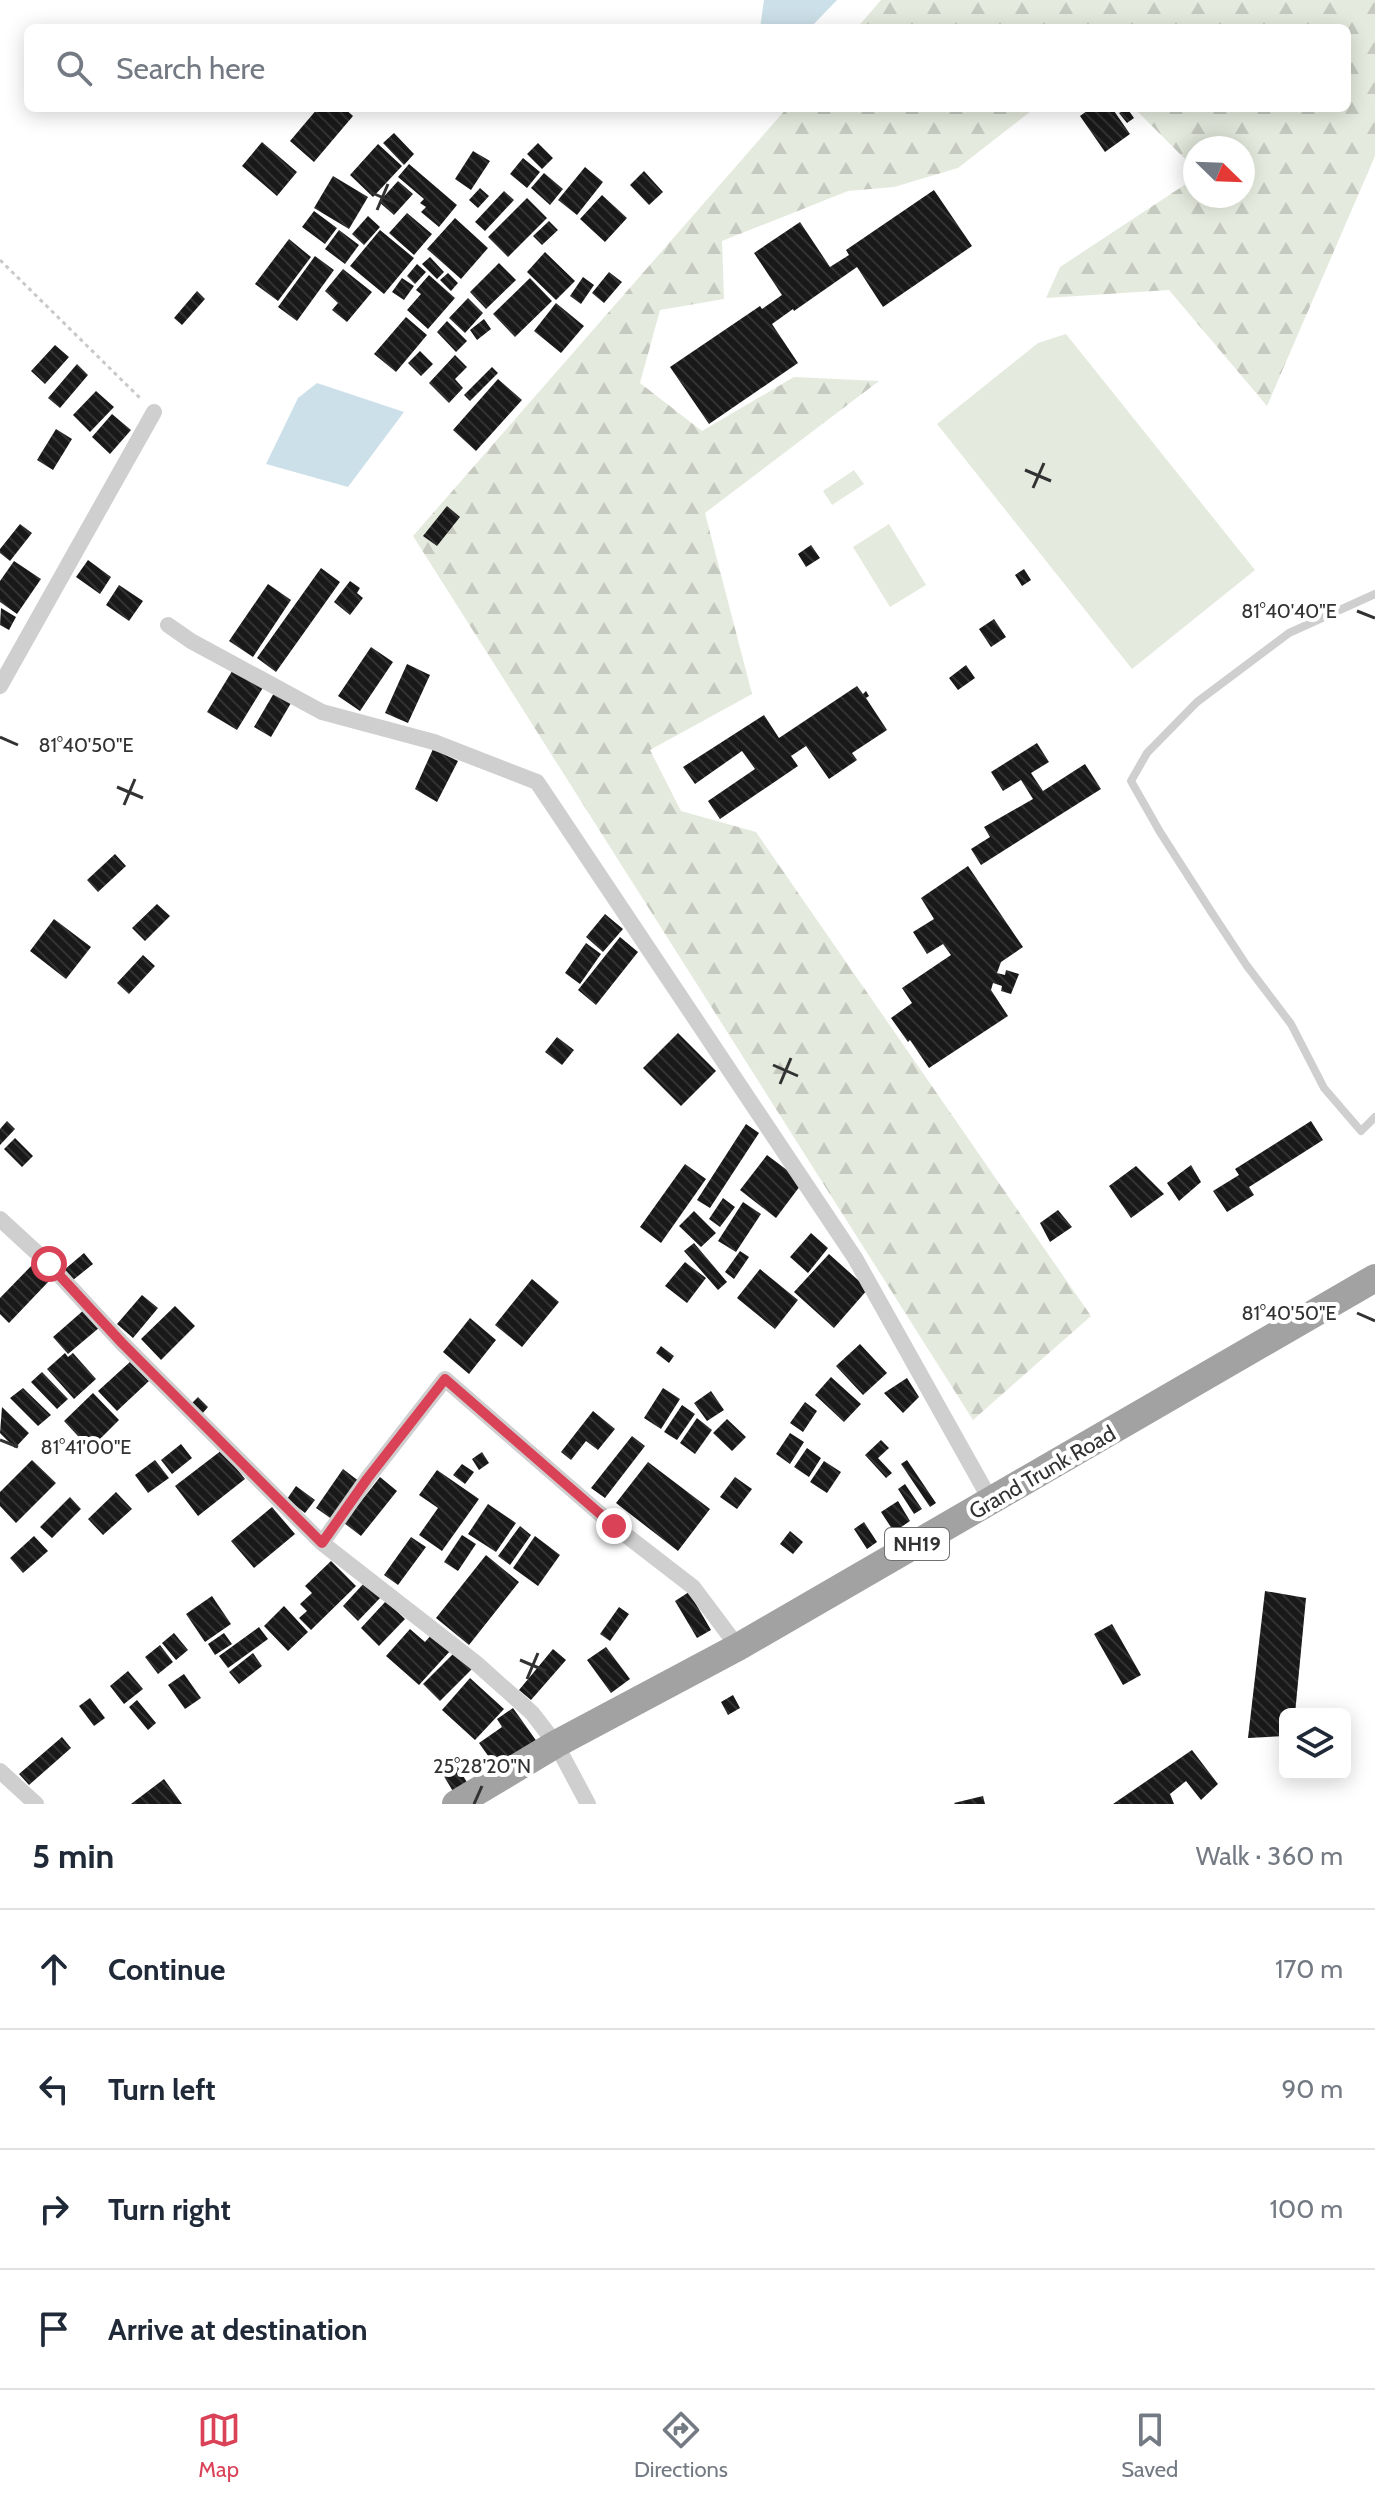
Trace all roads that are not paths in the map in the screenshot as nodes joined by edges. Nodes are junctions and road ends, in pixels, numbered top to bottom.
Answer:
1 (154, 412) road end
2 (1375, 594) edge
3 (168, 625) dead end
4 (0, 686) edge
5 (1375, 1117) edge
6 (0, 1219) edge
7 (1375, 1278) edge
8 (991, 1501) junction
9 (322, 1543) junction
10 (738, 1647) junction
11 (556, 1744) junction
12 (0, 1771) edge
13 (36, 1804) edge
14 (456, 1804) edge
15 (588, 1804) edge

1 - 4 street
2 - 5 lane
3 - 8 street
6 - 9 street
7 - 8 highway, Grand Trunk Road / NH19
8 - 10 highway, Grand Trunk Road / NH19
9 - 10 street
9 - 11 street
10 - 11 highway, Grand Trunk Road / NH19
11 - 14 highway, Grand Trunk Road / NH19
11 - 15 street
12 - 13 street

